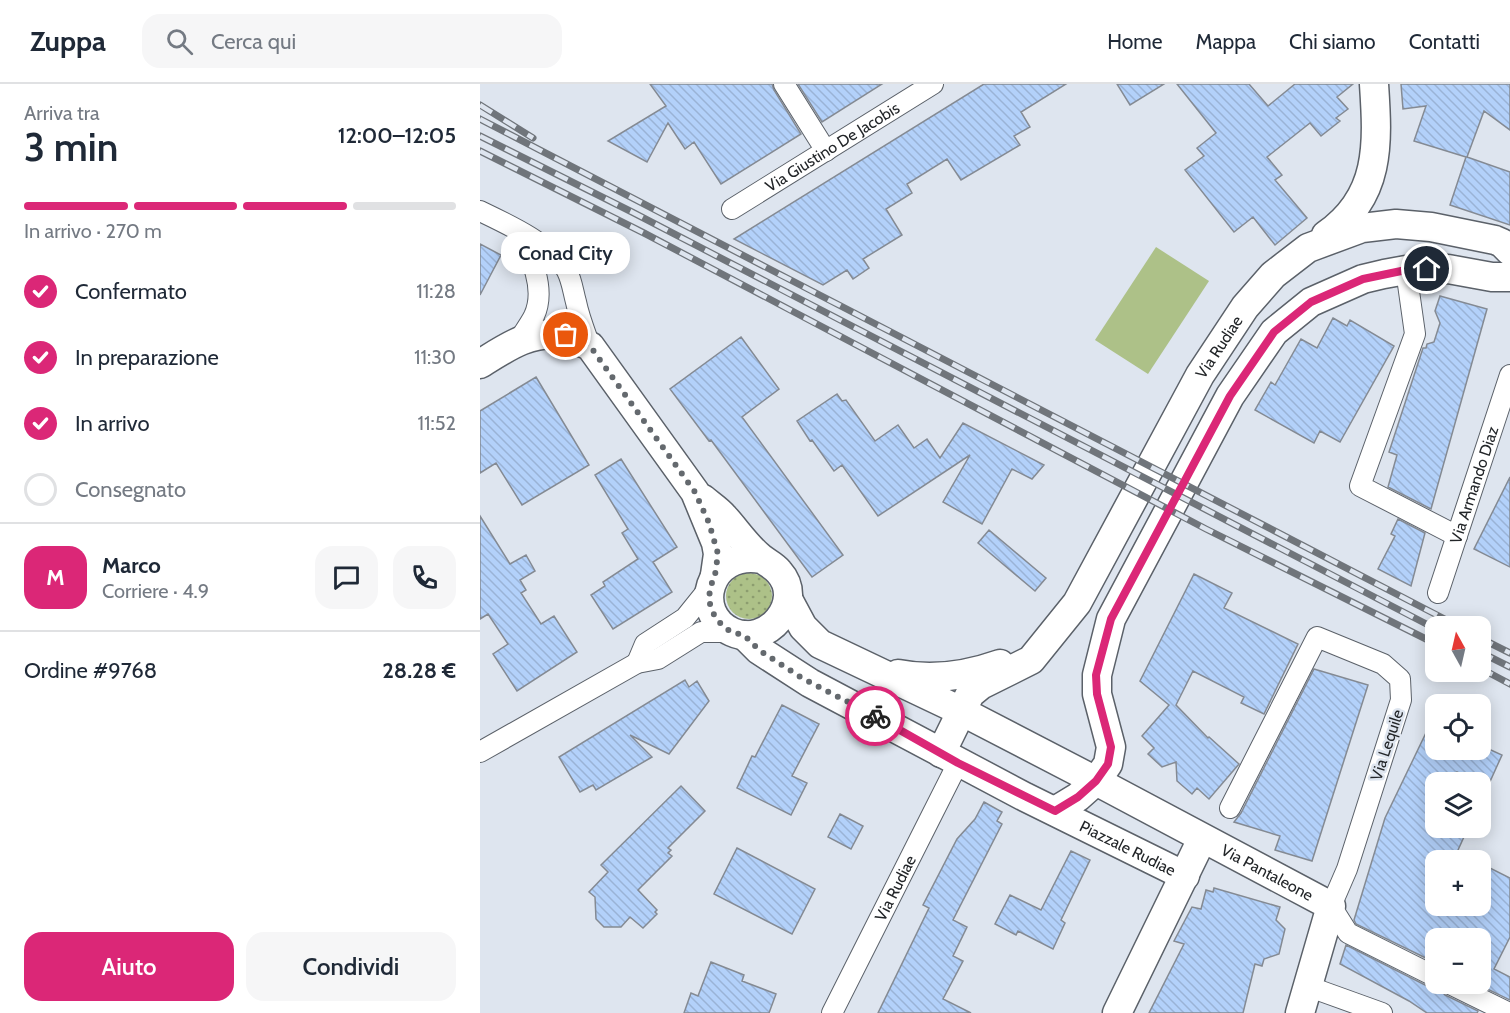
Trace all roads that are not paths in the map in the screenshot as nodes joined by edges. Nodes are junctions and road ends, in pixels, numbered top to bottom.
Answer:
1 (784, 84) edge
2 (933, 84) edge
3 (1374, 84) edge
4 (826, 151) junction
5 (732, 209) dead end
6 (480, 211) edge
7 (517, 228) junction
8 (1308, 248) junction
9 (1510, 251) edge
10 (1406, 270) junction
11 (1510, 277) edge
12 (539, 296) junction
13 (519, 340) junction
14 (578, 341) junction
15 (480, 363) edge
16 (1510, 375) edge
17 (695, 492) junction
18 (1457, 536) junction
19 (761, 559) junction
20 (712, 581) junction
21 (1438, 593) dead end
22 (788, 598) junction
23 (738, 634) junction
24 (1045, 643) junction
25 (637, 663) junction
26 (868, 668) junction
27 (961, 711) junction
28 (480, 752) edge
29 (950, 758) junction
30 (1096, 781) junction
31 (1230, 807) dead end
32 (1055, 811) junction
33 (1202, 838) junction
34 (1185, 876) junction
35 (1331, 906) junction
36 (1425, 972) edge
37 (1470, 994) edge
38 (1303, 1000) edge
39 (832, 1013) edge
40 (1117, 1013) edge
41 (1382, 1013) edge
42 (1509, 1013) edge

1 - 4 street
2 - 4 street, Via Giustino De Jacobis
3 - 8 main road
4 - 5 street, Via Giustino De Jacobis
6 - 7 street
7 - 12 street
7 - 14 street
8 - 9 main road, Via Rudiae
8 - 24 main road, Via Rudiae
10 - 11 main road
10 - 18 street
10 - 30 main road
12 - 13 street
12 - 14 street
13 - 14 main road
13 - 15 main road
14 - 17 main road, Piazzale Rudiae
16 - 18 street, Via Armando Diaz
17 - 19 main road, Piazzale Rudiae
17 - 20 main road, Piazzale Rudiae
18 - 21 street, Via Armando Diaz
19 - 20 main road
19 - 22 main road, Piazzale Rudiae
20 - 23 main road, Piazzale Rudiae
20 - 25 street
22 - 23 main road
22 - 26 main road, Piazzale Rudiae
23 - 25 street
23 - 29 main road, Piazzale Rudiae
24 - 26 main road, Via Rudiae
24 - 27 main road, Via Rudiae
25 - 28 street
26 - 27 main road, Piazzale Rudiae
27 - 29 main road
27 - 30 main road, Piazzale Rudiae
29 - 32 main road, Piazzale Rudiae
29 - 39 street, Via Rudiae
30 - 32 main road, Piazzale Rudiae
30 - 33 main road, Piazzale Rudiae
31 - 35 street, Via Lequile
32 - 34 main road, Piazzale Rudiae
33 - 34 main road, Piazzale Rudiae
33 - 35 main road, Via Pantaleone
34 - 40 main road
35 - 36 street
35 - 38 main road, Via Lequile
37 - 42 street
38 - 41 street

